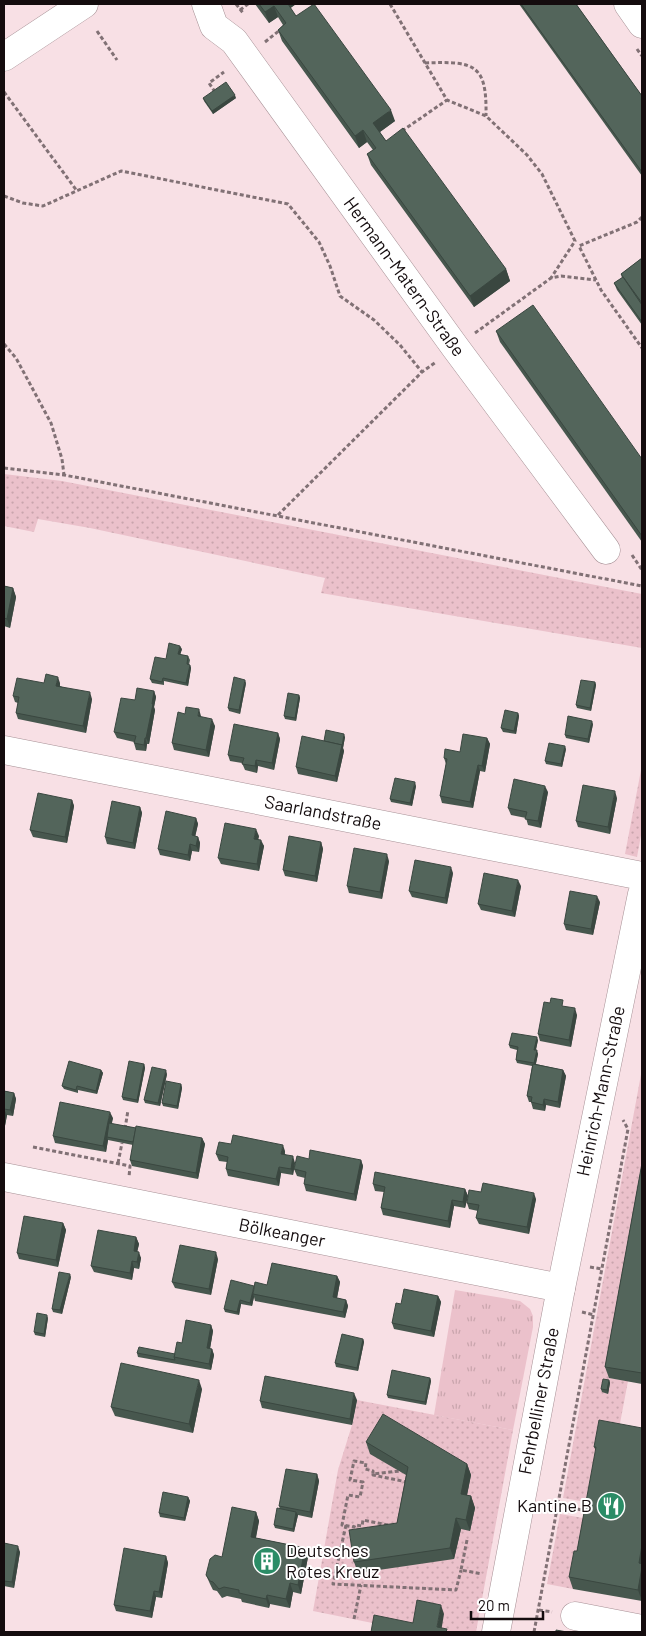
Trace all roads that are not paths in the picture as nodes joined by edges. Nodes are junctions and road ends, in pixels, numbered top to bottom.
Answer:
1 (84, 4) edge
2 (206, 4) edge
3 (628, 4) edge
4 (642, 24) edge
5 (4, 57) edge
6 (606, 550) dead end
7 (4, 750) edge
8 (642, 876) edge
9 (642, 894) edge
10 (632, 997) edge
11 (4, 1177) edge
12 (560, 1288) junction
13 (574, 1616) dead end
14 (642, 1629) edge
15 (496, 1632) edge

1 - 5 street
2 - 6 street, Hermann-Matern-Straße
3 - 4 street
7 - 8 street, Saarlandstraße
9 - 10 street, Heinrich-Mann-Straße
10 - 12 street, Heinrich-Mann-Straße
11 - 12 street, Bölkeanger
12 - 15 street, Fehrbelliner Straße
13 - 14 street

